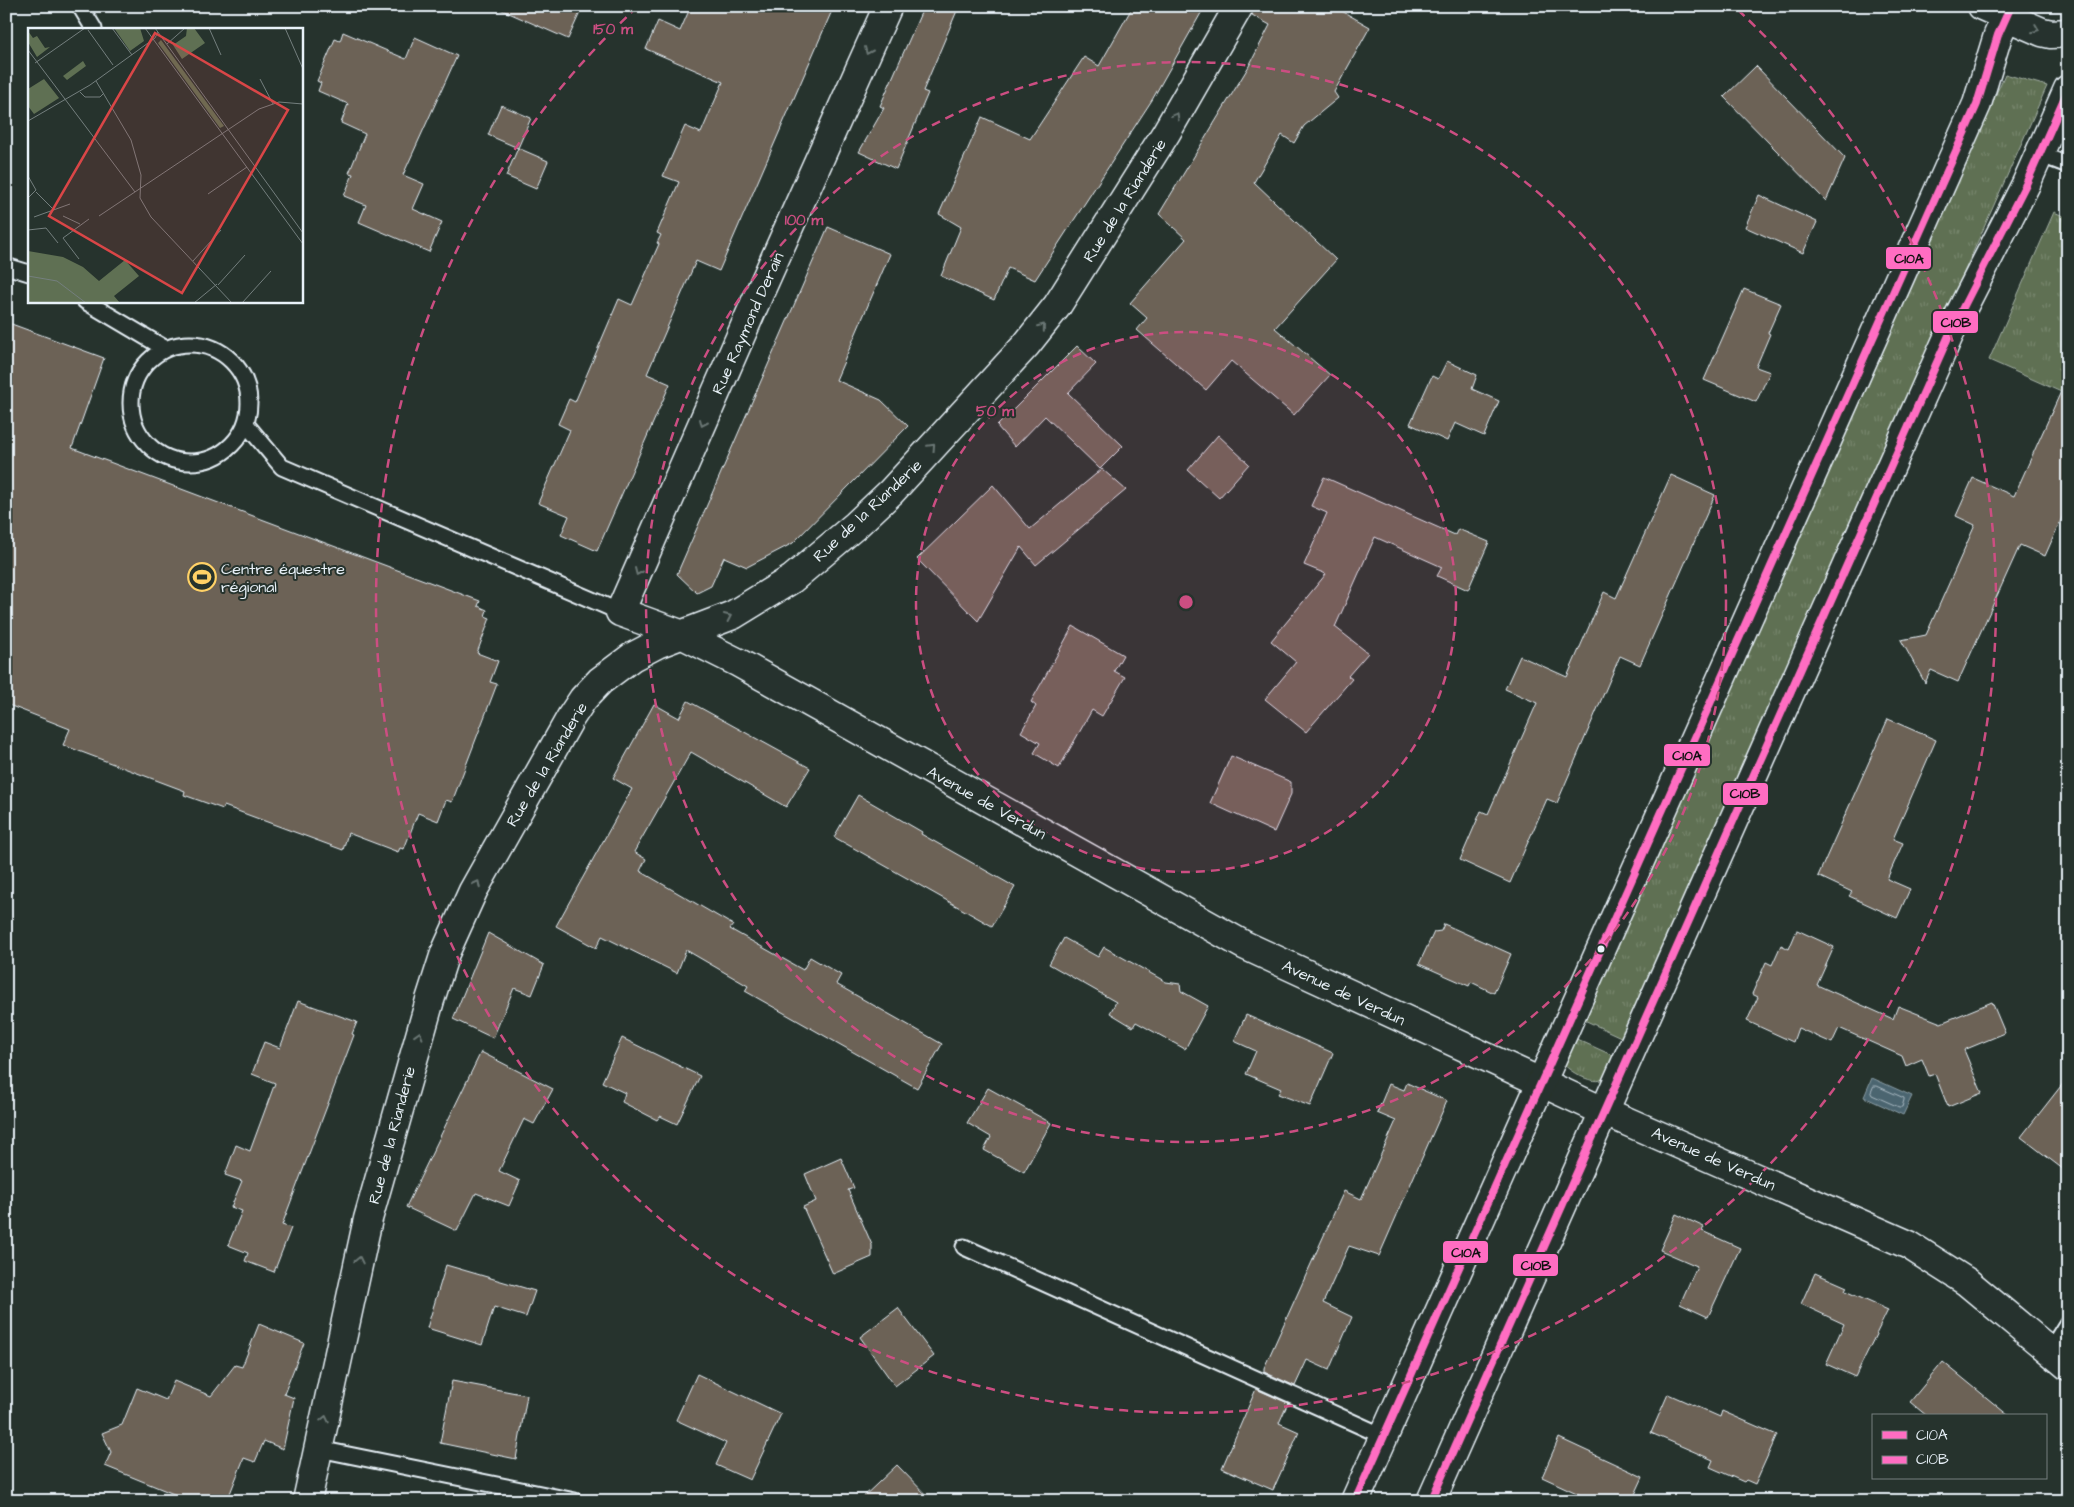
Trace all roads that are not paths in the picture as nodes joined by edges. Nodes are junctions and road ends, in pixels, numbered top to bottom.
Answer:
1 (80, 6) edge
2 (888, 6) edge
3 (1239, 6) edge
4 (2000, 10) edge
5 (93, 28) edge
6 (2068, 33) edge
7 (2068, 89) edge
8 (2039, 154) junction
9 (2068, 165) edge
10 (6, 266) edge
11 (28, 273) edge
12 (87, 302) edge
13 (166, 349) junction
14 (246, 424) junction
15 (620, 612) junction
16 (683, 635) junction
17 (1541, 1081) junction
18 (1603, 1111) junction
19 (964, 1247) dead end
20 (2068, 1322) edge
21 (2059, 1358) edge
22 (1383, 1436) junction
23 (319, 1449) junction
24 (307, 1501) edge
25 (575, 1501) edge
26 (1355, 1501) edge
27 (1431, 1501) edge

1 - 5 lane
2 -> 15 street, Rue Raymond Derain
16 -> 3 street, Rue de la Rianderie
4 -> 6 street
4 - 17 street
7 - 8 street
8 - 9 lane
8 - 18 street
10 - 11 lane
12 - 13 lane
13 - 14 lane
13 - 14 lane
14 - 15 lane
15 - 16 street, Avenue de Verdun
16 - 17 street, Avenue de Verdun
23 -> 16 street, Rue de la Rianderie
17 - 18 street, Avenue de Verdun
17 - 22 street
18 - 21 street, Avenue de Verdun
18 - 27 street
19 - 22 lane
20 - 21 lane
22 - 26 street
23 - 24 street, Rue de la Rianderie
23 - 25 lane

